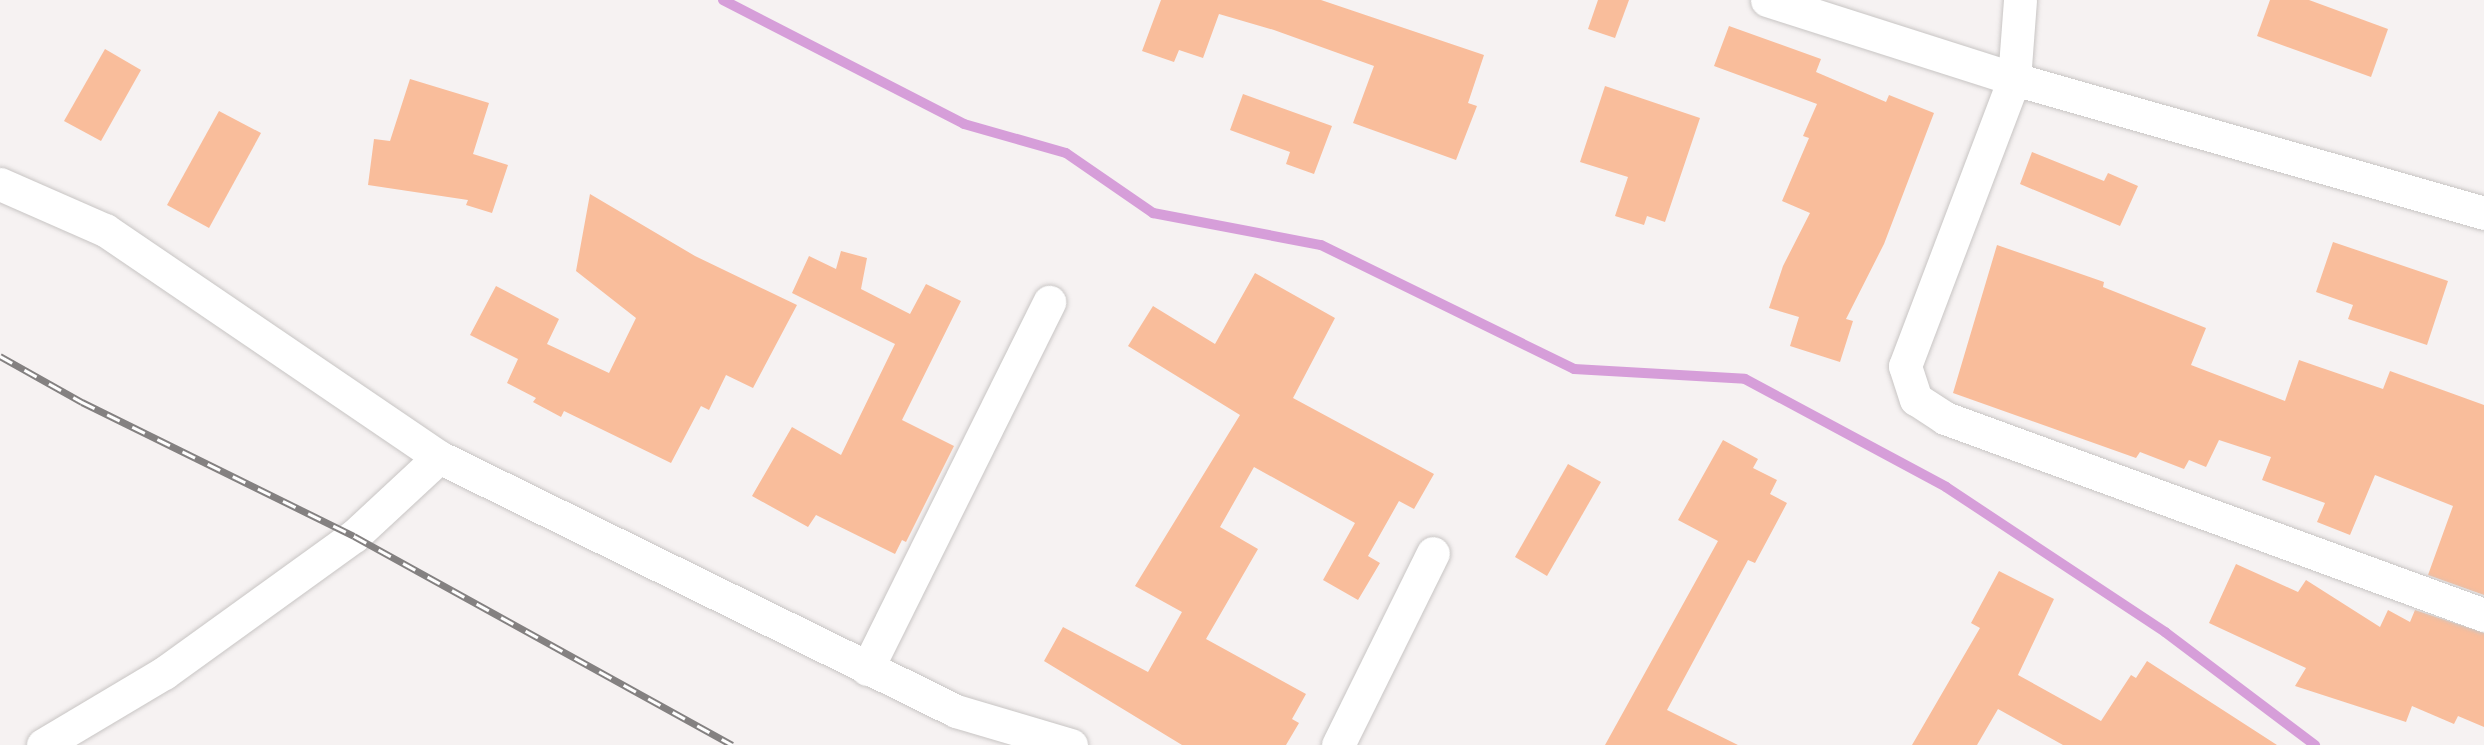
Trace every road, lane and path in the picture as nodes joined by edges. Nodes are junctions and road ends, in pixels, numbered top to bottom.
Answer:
1 (1767, 0) edge
2 (2020, 0) edge
3 (2014, 80) junction
4 (0, 184) edge
5 (2484, 213) edge
6 (1049, 302) dead end
7 (440, 457) junction
8 (1433, 553) dead end
9 (2484, 615) edge
10 (867, 669) junction
11 (43, 745) edge
12 (1071, 745) edge
13 (1338, 745) edge

1 - 3 street
2 - 3 street
3 - 5 street
3 - 9 street
4 - 7 street
6 - 10 street
7 - 10 street
7 - 11 street
8 - 13 street
10 - 12 street

